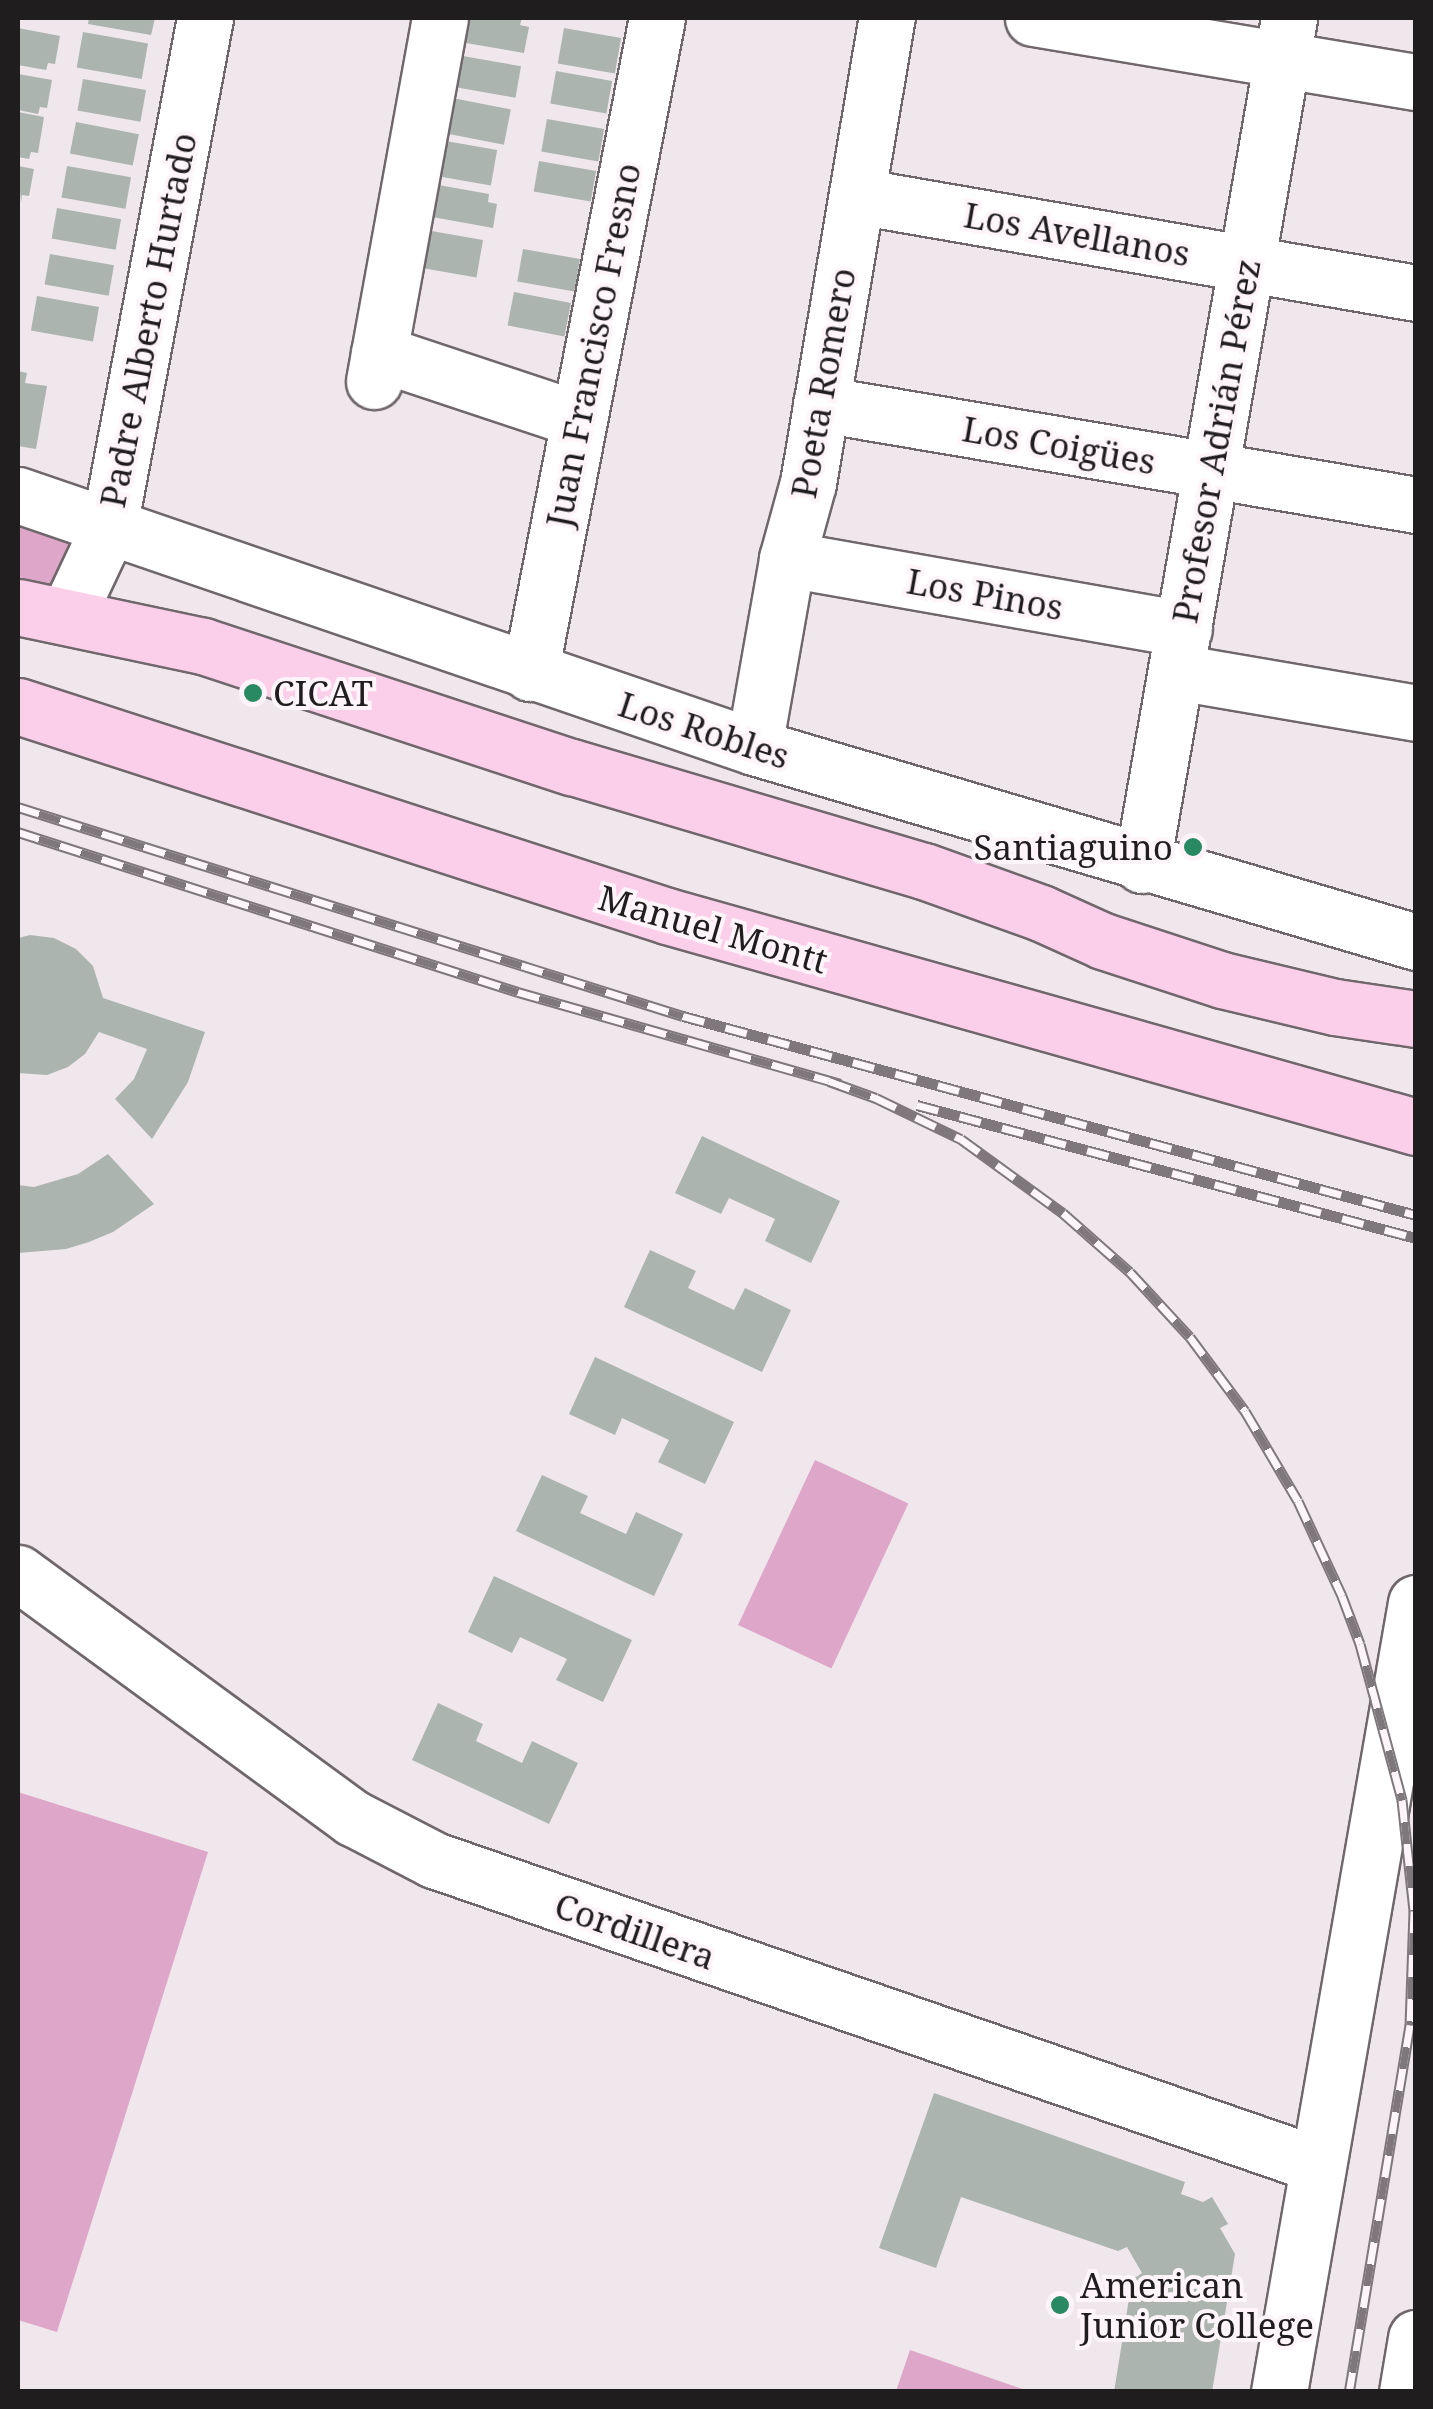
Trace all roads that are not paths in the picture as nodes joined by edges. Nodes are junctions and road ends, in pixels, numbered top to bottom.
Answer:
1 (205, 18) edge
2 (440, 18) edge
3 (657, 18) edge
4 (887, 18) edge
5 (1033, 18) edge
6 (1285, 38) edge
7 (1416, 82) edge
8 (856, 196) junction
9 (1247, 264) junction
10 (1416, 294) edge
11 (821, 404) junction
12 (577, 419) junction
13 (1211, 470) junction
14 (18, 496) edge
15 (1416, 505) edge
16 (109, 526) junction
17 (786, 560) junction
18 (42, 611) edge
19 (1180, 650) junction
20 (530, 674) junction
21 (18, 706) edge
22 (1416, 712) edge
23 (754, 747) junction
24 (1142, 864) junction
25 (1410, 943) edge
26 (1416, 1019) edge
27 (1416, 1127) edge
28 (18, 1573) edge
29 (1416, 1603) edge
30 (1316, 2164) junction
31 (1279, 2392) edge

1 - 16 street, Padre Alberto Hurtado
2 - 12 street
3 - 12 street, Juan Francisco Fresno
4 - 8 street, Poeta Romero
5 - 6 street
6 - 7 street
6 - 9 street, Profesor Adrián Pérez
8 - 9 street, Los Avellanos
8 - 11 street, Poeta Romero
9 - 10 street, Los Avellanos
9 - 13 street, Profesor Adrián Pérez
11 - 13 street, Los Coigües
11 - 17 street, Poeta Romero
12 - 20 street, Juan Francisco Fresno
13 - 15 street, Los Coigües
13 - 19 street, Profesor Adrián Pérez
14 - 16 street, Los Robles
16 - 18 street, Padre Alberto Hurtado
16 - 20 street, Los Robles
17 - 19 street, Los Pinos
17 - 23 street, Poeta Romero
18 - 26 main road
19 - 22 street, Los Pinos
19 - 24 street, Profesor Adrián Pérez
20 - 23 street, Los Robles
21 - 27 main road, Manuel Montt
23 - 24 street, Los Robles
24 - 25 street, Los Robles
28 - 30 street, Cordillera
29 - 30 street
30 - 31 street

